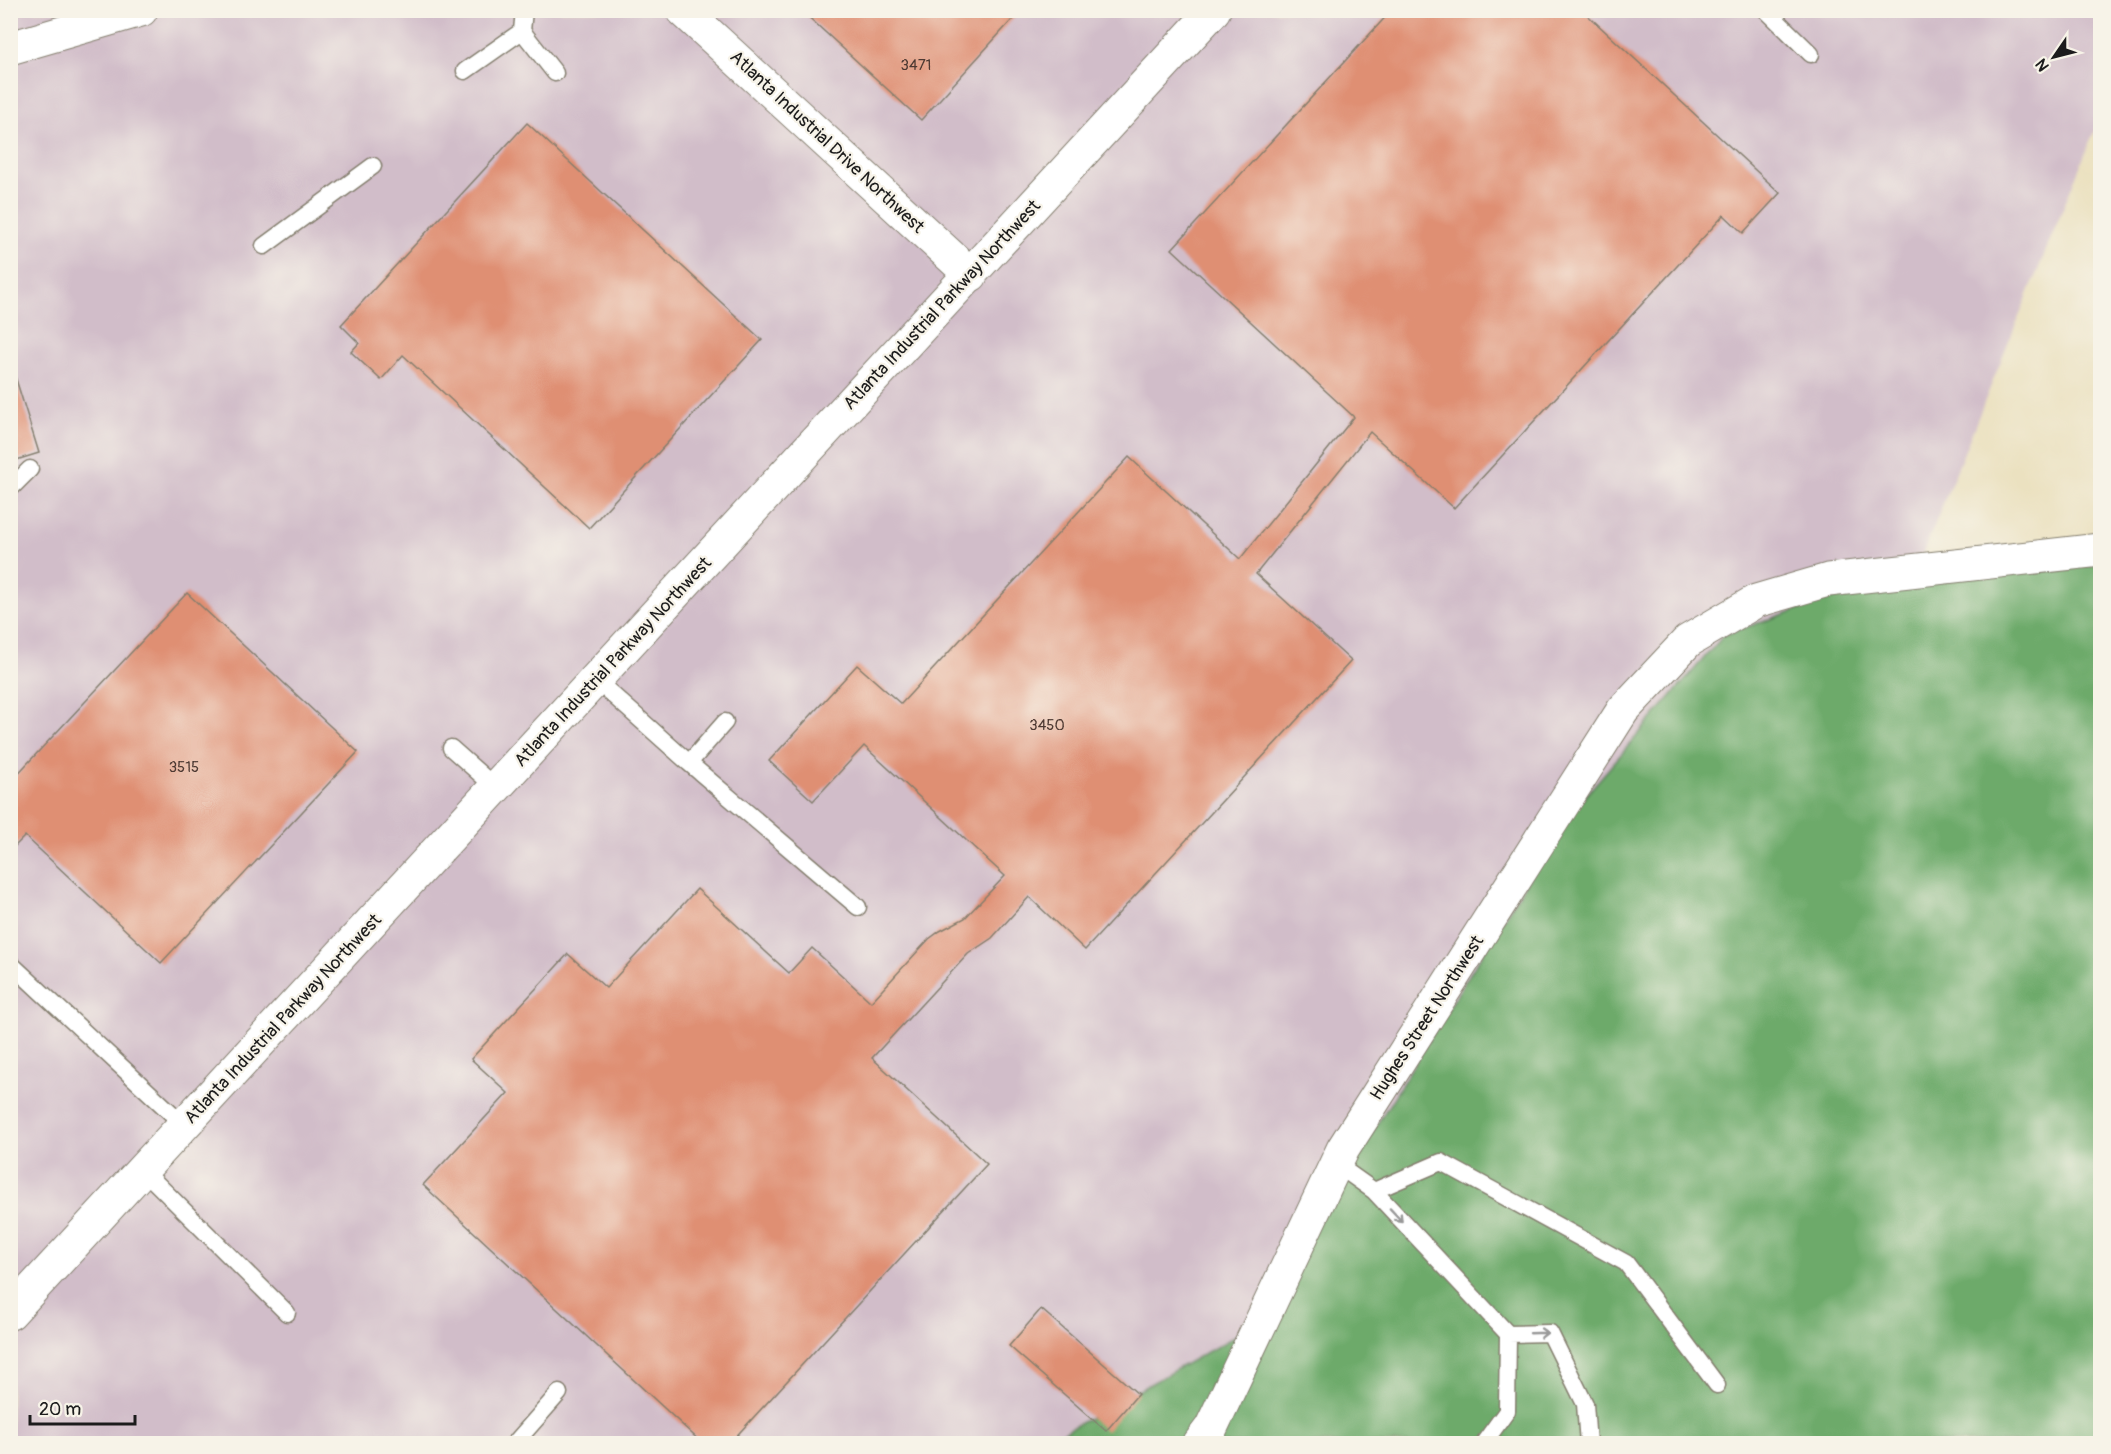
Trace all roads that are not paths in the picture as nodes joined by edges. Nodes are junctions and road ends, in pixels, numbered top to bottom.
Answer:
1 (141, 10) edge
2 (524, 10) edge
3 (683, 10) edge
4 (1214, 10) edge
5 (1766, 10) edge
6 (522, 31) junction
7 (10, 48) edge
8 (1810, 54) dead end
9 (465, 71) dead end
10 (555, 73) dead end
11 (373, 166) dead end
12 (264, 246) dead end
13 (971, 275) junction
14 (30, 469) dead end
15 (10, 489) edge
16 (2100, 550) edge
17 (596, 680) junction
18 (724, 722) dead end
19 (451, 748) dead end
20 (689, 763) junction
21 (496, 788) junction
22 (858, 907) dead end
23 (10, 963) edge
24 (184, 1125) junction
25 (1336, 1164) junction
26 (143, 1170) junction
27 (1374, 1191) junction
28 (10, 1313) edge
29 (287, 1313) dead end
30 (1508, 1335) junction
31 (1717, 1386) dead end
32 (559, 1393) dead end
33 (514, 1443) edge
34 (1199, 1443) edge
35 (1483, 1443) edge
36 (1588, 1443) edge

1 - 7 street
2 - 6 lane
3 - 13 street, Atlanta Industrial Drive Northwest
4 - 13 street, Atlanta Industrial Parkway Northwest
5 - 8 lane
6 - 9 lane
6 - 10 lane
11 - 12 lane
13 - 17 street, Atlanta Industrial Parkway Northwest
14 - 15 lane
16 - 25 street, Hughes Street Northwest
17 - 20 lane
17 - 21 street, Atlanta Industrial Parkway Northwest
18 - 20 lane
19 - 21 lane
20 - 22 lane
21 - 24 street, Atlanta Industrial Parkway Northwest
23 - 24 lane
24 - 26 street, Atlanta Industrial Parkway Northwest
25 - 27 lane
25 - 34 street, Hughes Street Northwest
26 - 28 street, Atlanta Industrial Parkway Northwest
26 - 29 lane
27 -> 30 lane
27 - 31 lane
30 - 35 lane
30 -> 36 lane
32 - 33 lane

